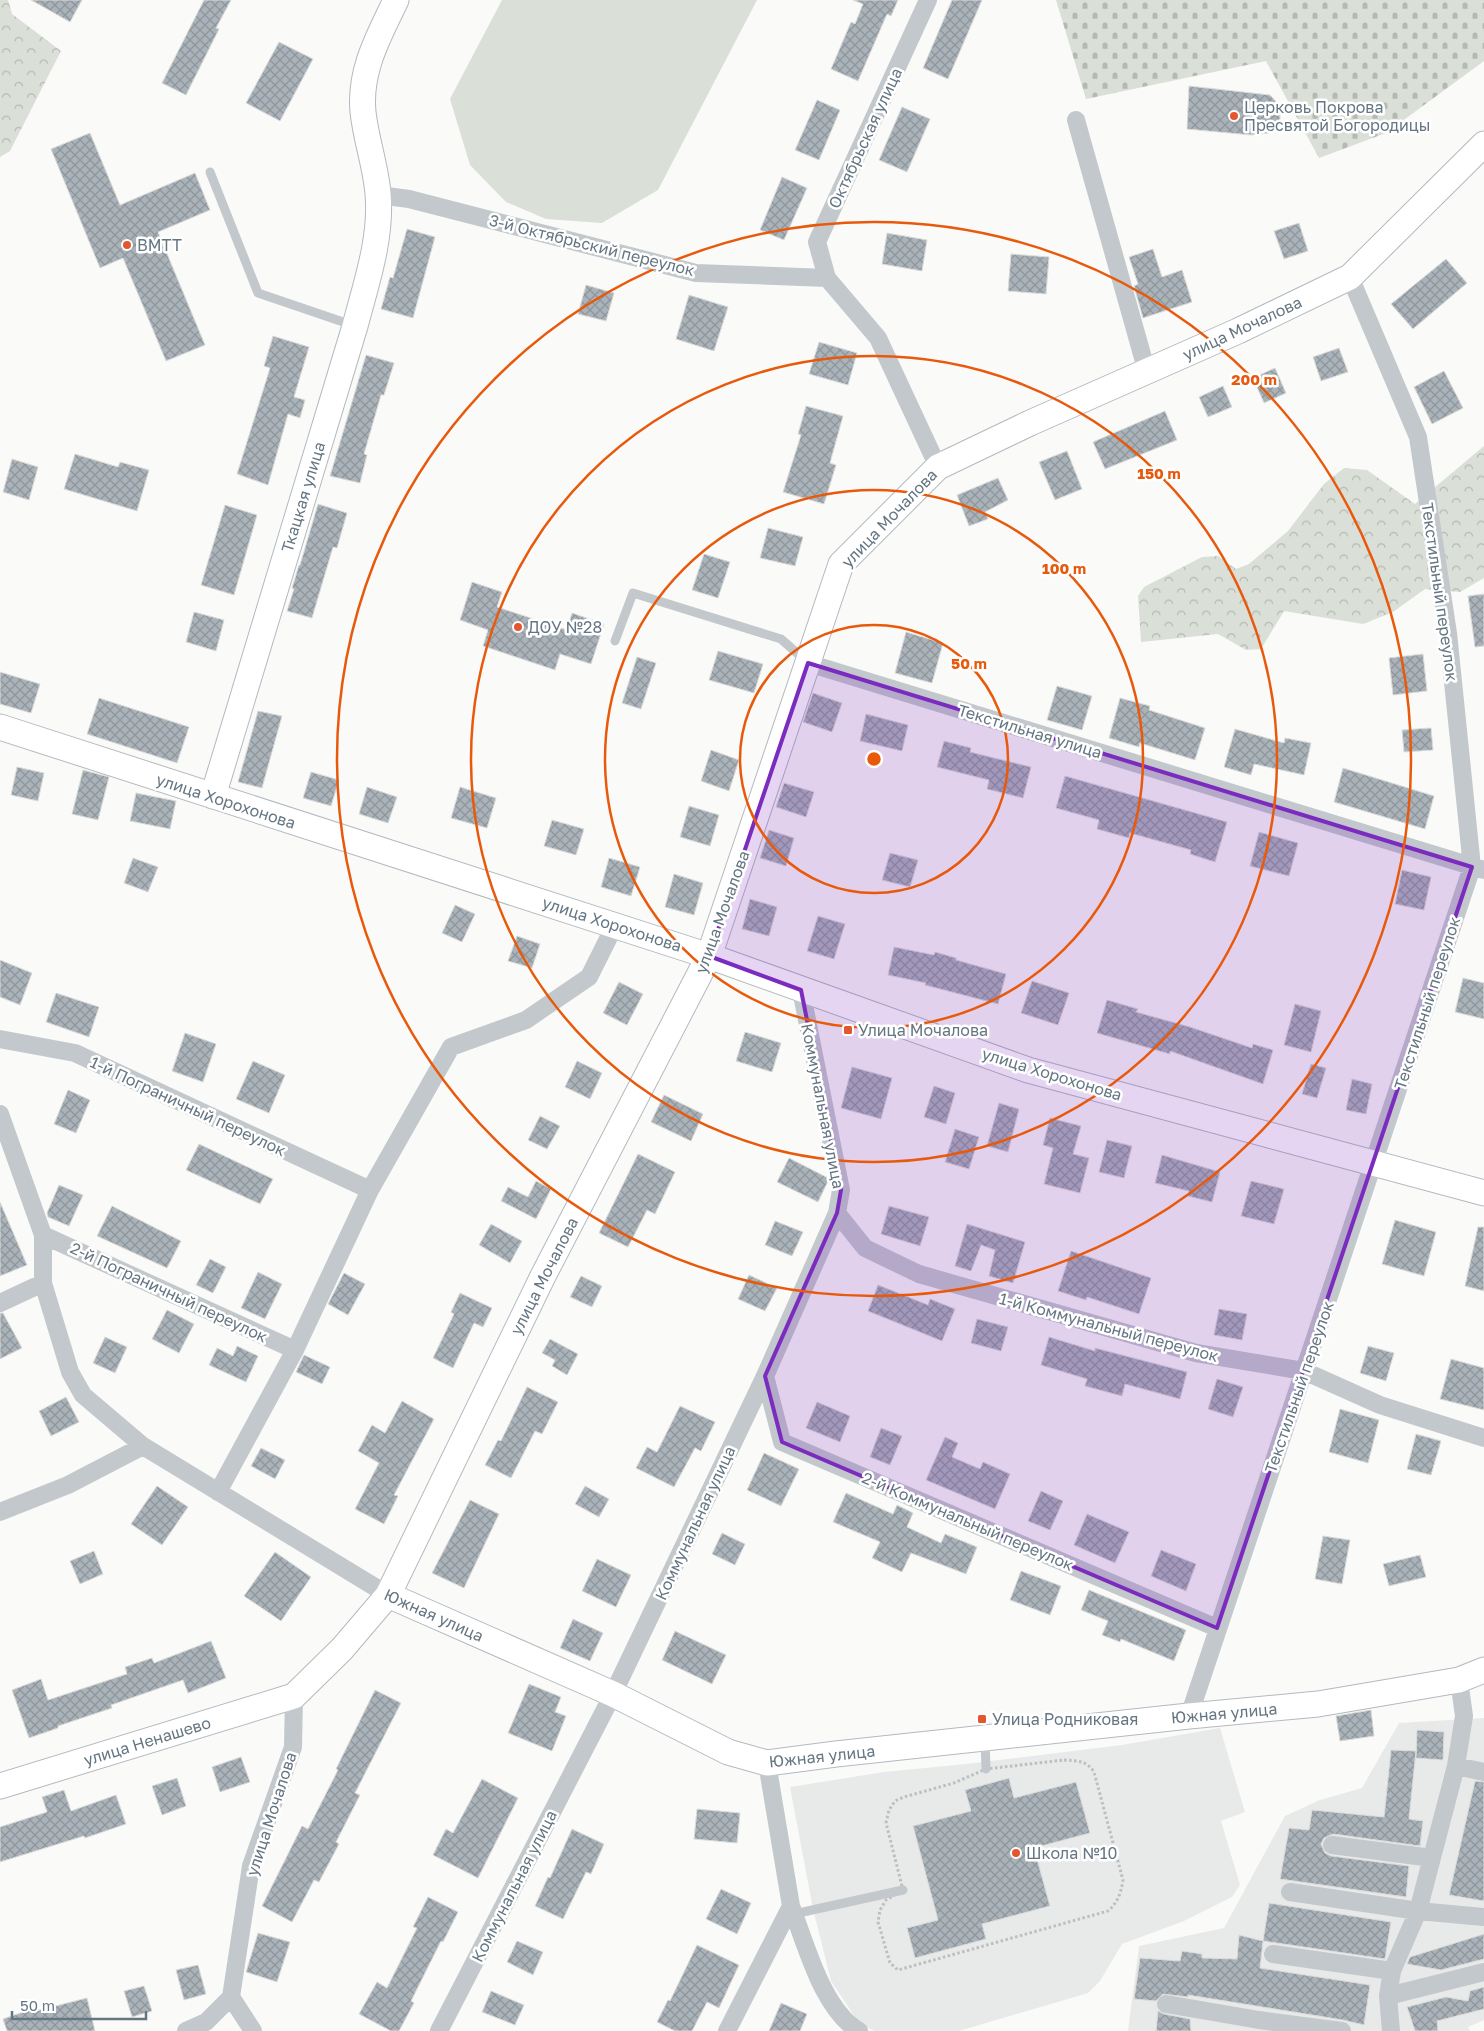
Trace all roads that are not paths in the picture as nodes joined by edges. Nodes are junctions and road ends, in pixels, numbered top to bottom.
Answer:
1 (396, 0) edge
2 (928, 0) edge
3 (1076, 120) dead end
4 (1484, 144) edge
5 (210, 172) dead end
6 (378, 195) junction
7 (1350, 277) junction
8 (827, 278) junction
9 (355, 326) junction
10 (1147, 372) junction
11 (938, 467) junction
12 (615, 641) dead end
13 (808, 663) junction
14 (0, 727) edge
15 (213, 796) junction
16 (1478, 868) edge
17 (614, 925) junction
18 (710, 956) junction
19 (801, 990) junction
20 (0, 1039) edge
21 (0, 1114) edge
22 (1374, 1164) junction
23 (370, 1190) junction
24 (1484, 1193) edge
25 (837, 1213) junction
26 (43, 1235) junction
27 (43, 1283) junction
28 (0, 1302) edge
29 (295, 1350) junction
30 (1304, 1371) junction
31 (765, 1376) junction
32 (1484, 1438) edge
33 (144, 1446) junction
34 (218, 1492) junction
35 (0, 1512) edge
36 (388, 1595) junction
37 (1217, 1628) junction
38 (1484, 1670) edge
39 (1459, 1680) junction
40 (613, 1694) junction
41 (294, 1696) junction
42 (1189, 1716) junction
43 (986, 1739) junction
44 (767, 1764) junction
45 (1456, 1766) junction
46 (986, 1769) road end
47 (1484, 1772) edge
48 (0, 1786) edge
49 (1332, 1845) dead end
50 (1432, 1858) junction
51 (903, 1890) road end
52 (1290, 1892) dead end
53 (792, 1910) junction
54 (1418, 1911) junction
55 (1484, 1917) edge
56 (1274, 1954) dead end
57 (1392, 1971) junction
58 (1484, 1972) edge
59 (1388, 1996) junction
60 (231, 1997) junction
61 (1166, 2004) dead end
62 (1258, 2025) edge
63 (186, 2031) edge
64 (253, 2031) edge
65 (439, 2031) edge
66 (727, 2031) edge
67 (859, 2031) edge
68 (1342, 2031) edge
69 (1391, 2031) edge

1 - 6 street, Ткацкая улица
2 - 8 street, Октябрьская улица
3 - 10 street
4 - 7 street, улица Мочалова
5 - 9 lane
6 - 8 street, 3-й Октябрьский переулок
6 - 9 street, Ткацкая улица
7 - 10 street, улица Мочалова
7 - 16 street, Текстильный переулок
8 - 11 street
9 - 15 street, Ткацкая улица
10 - 11 street, улица Мочалова
11 - 13 street, улица Мочалова
12 - 13 lane, Текстильная улица
13 - 16 street, Текстильная улица
13 - 18 street, улица Мочалова
14 - 15 street, улица Хорохонова
15 - 17 street, улица Хорохонова
16 - 22 street, Текстильный переулок
17 - 18 street, улица Хорохонова
17 - 23 street
18 - 19 street, улица Хорохонова
18 - 36 street, улица Мочалова
19 - 22 street, улица Хорохонова
19 - 25 street, Коммунальная улица
20 - 23 street, 1-й Пограничный переулок
21 - 26 street, Южная улица
22 - 24 street, улица Хорохонова
22 - 30 street, Текстильный переулок
23 - 29 street
25 - 30 street, 1-й Коммунальный переулок
25 - 31 street, Коммунальная улица
26 - 27 street, Южная улица
26 - 29 street, 2-й Пограничный переулок
27 - 28 street
27 - 33 street, Южная улица
29 - 34 street
30 - 32 street, 1-й Коммунальный переулок
30 - 37 street, Текстильный переулок
31 - 37 street, 2-й Коммунальный переулок
31 - 40 street, Коммунальная улица
33 - 34 street, Южная улица
33 - 35 street
34 - 36 street, Южная улица
36 - 40 street, Южная улица
36 - 41 street, улица Мочалова
37 - 42 street, Текстильный переулок
38 - 39 street, Южная улица
39 - 42 street, Южная улица
39 - 45 street
40 - 44 street, Южная улица
40 - 65 street, Коммунальная улица
41 - 48 street, улица Ненашево
41 - 60 street, улица Мочалова
42 - 43 street, Южная улица
43 - 44 street, Южная улица
43 - 46 lane
44 - 53 street
45 - 47 street
45 - 50 street
49 - 50 street
50 - 54 street
51 - 53 lane
52 - 54 street
53 - 66 street
53 - 67 street
54 - 55 street
54 - 57 street
56 - 57 street
57 - 59 street
58 - 59 street
59 - 69 street
60 - 63 street
60 - 64 street
61 - 62 street
62 - 68 street

